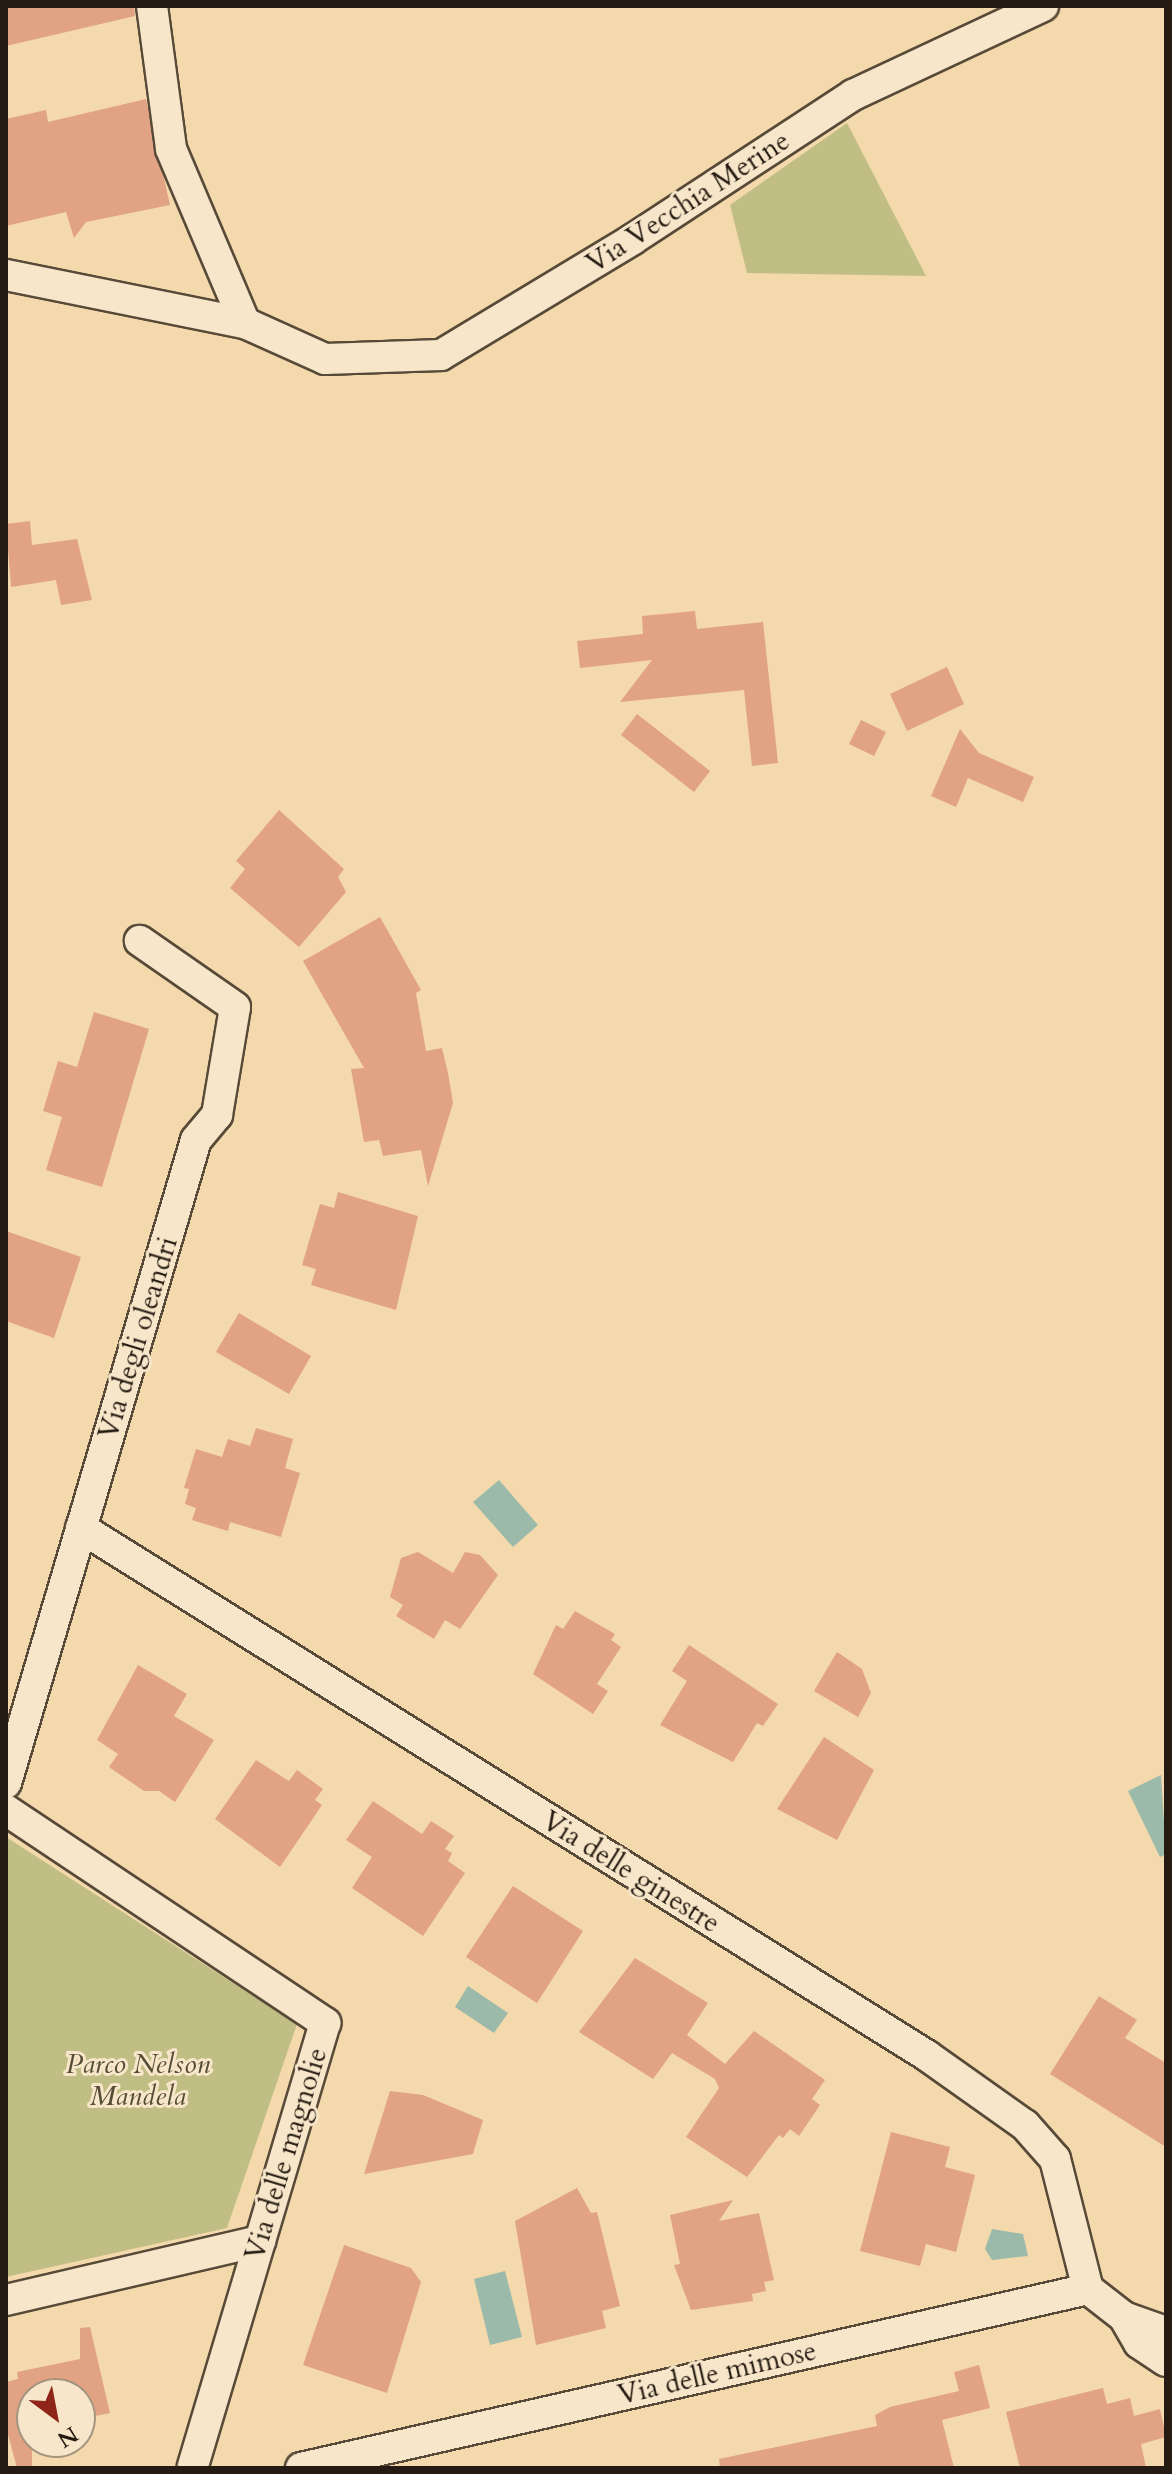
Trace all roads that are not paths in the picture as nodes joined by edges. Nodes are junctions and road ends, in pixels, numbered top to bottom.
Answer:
1 (152, 6) edge
2 (1043, 6) edge
3 (6, 275) edge
4 (245, 323) junction
5 (140, 941) dead end
6 (81, 1528) junction
7 (6, 1783) edge
8 (6, 1810) edge
9 (260, 2241) junction
10 (1088, 2289) junction
11 (6, 2300) edge
12 (1124, 2317) junction
13 (1166, 2332) edge
14 (1166, 2361) edge
15 (192, 2468) edge
16 (301, 2468) edge

1 - 4 street
2 - 4 street, Via Vecchia Merine
3 - 4 street
5 - 6 street, Via degli oleandri
6 - 7 street, Via degli oleandri
6 - 10 street, Via delle ginestre
8 - 9 street, Via delle magnolie
9 - 11 street
9 - 15 street, Via delle magnolie
10 - 12 street
10 - 16 street, Via delle mimose
12 - 13 street
12 - 14 street

